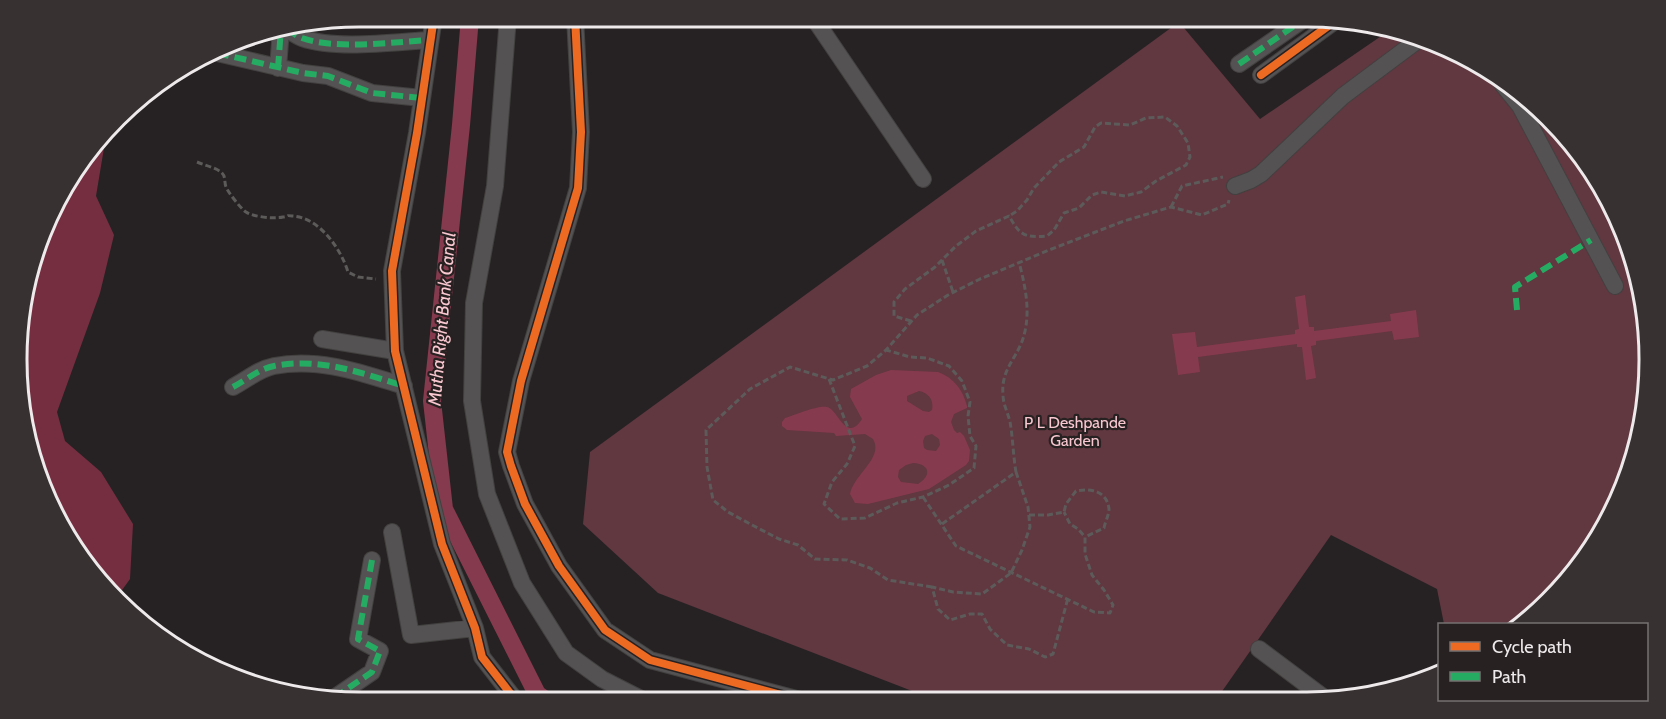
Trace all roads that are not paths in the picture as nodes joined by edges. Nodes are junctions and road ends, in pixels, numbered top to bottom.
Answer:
1 (432, 27) edge
2 (507, 27) edge
3 (576, 27) edge
4 (820, 27) edge
5 (1291, 27) edge
6 (1326, 28) edge
7 (293, 34) edge
8 (282, 36) edge
9 (430, 40) junction
10 (1413, 45) edge
11 (225, 55) edge
12 (1239, 64) dead end
13 (278, 68) junction
14 (1261, 75) dead end
15 (422, 98) junction
16 (1518, 103) edge
17 (923, 179) dead end
18 (1235, 186) road end
19 (1615, 286) dead end
20 (321, 339) dead end
21 (395, 351) junction
22 (233, 387) dead end
23 (404, 387) junction
24 (392, 532) dead end
25 (372, 560) dead end
26 (475, 628) junction
27 (1258, 649) dead end
28 (344, 691) edge
29 (509, 692) edge
30 (627, 692) edge
31 (770, 692) edge
32 (1316, 692) edge

1 - 9 street
2 - 30 street
3 - 31 street
4 - 17 street
5 - 12 street
6 - 14 street
7 - 9 street
8 - 13 street
9 - 15 street
10 - 18 street
11 - 13 street
13 - 15 street
15 - 21 street
16 - 19 street
20 - 21 street
21 - 23 street
22 - 23 street
23 - 26 street
24 - 26 street
25 - 28 street
26 - 29 street
27 - 32 street

